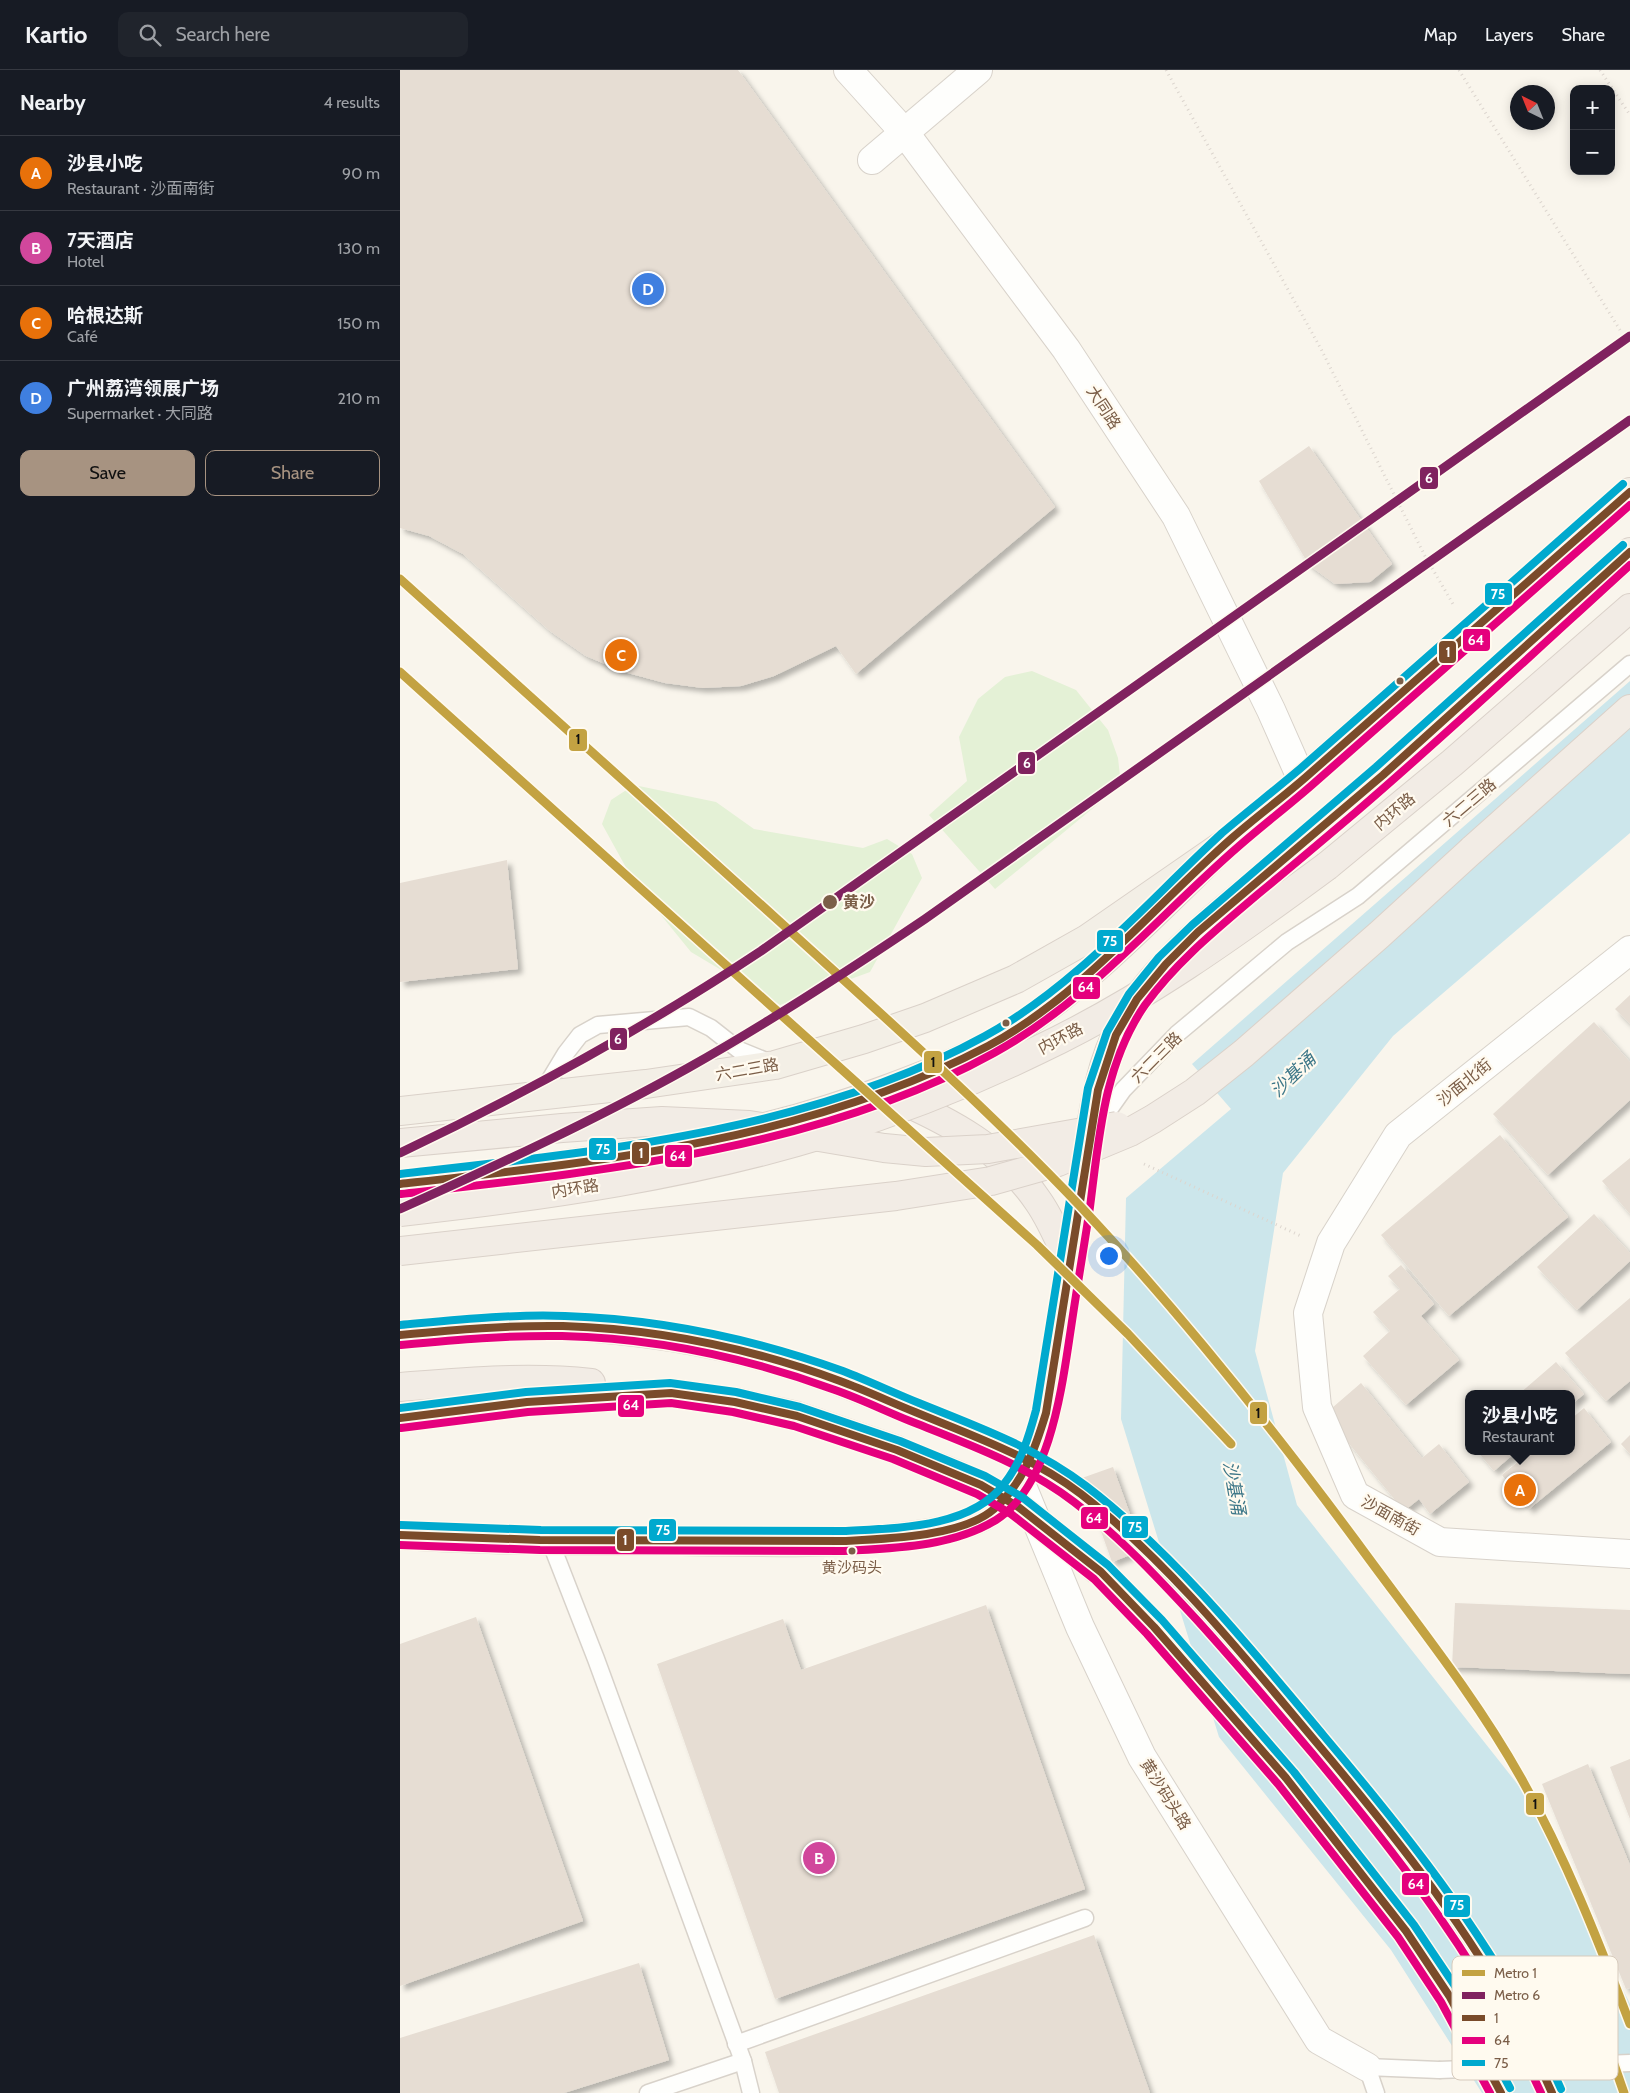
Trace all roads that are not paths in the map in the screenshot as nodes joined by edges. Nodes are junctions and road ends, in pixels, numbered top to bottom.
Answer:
1 (848, 70) edge
2 (978, 70) edge
3 (905, 133) junction
4 (872, 160) dead end
5 (1630, 492) edge
6 (1630, 552) edge
7 (1630, 608) edge
8 (1630, 664) edge
9 (1630, 709) edge
10 (1302, 780) junction
11 (1230, 840) junction
12 (1630, 950) edge
13 (775, 1065) junction
14 (881, 1092) junction
15 (540, 1096) junction
16 (400, 1111) edge
17 (1153, 1119) junction
18 (1090, 1136) junction
19 (400, 1143) edge
20 (400, 1184) edge
21 (400, 1212) edge
22 (1331, 1243) joint
23 (400, 1251) edge
24 (1071, 1266) junction
25 (400, 1335) edge
26 (400, 1387) edge
27 (671, 1393) junction
28 (912, 1410) tunnel mouth
29 (400, 1418) edge
30 (897, 1450) tunnel mouth
31 (1020, 1481) junction
32 (400, 1535) edge
33 (550, 1541) junction
34 (1630, 1554) edge
35 (1085, 1918) dead end
36 (736, 2044) junction
37 (743, 2060) junction
38 (1367, 2067) junction
39 (1452, 2070) edge
40 (648, 2093) edge
41 (751, 2093) edge
42 (1376, 2093) edge

1 - 3 street, 大同路
2 - 3 street
3 - 4 street
3 - 10 street, 大同路
5 - 10 main road, 六二三路
6 - 18 main road, 六二三路
7 - 21 highway, 内环路, bridge
8 - 18 lane, 六二三路
9 - 17 highway, bridge
10 - 11 main road, 六二三路
11 - 13 main road, 六二三路
11 - 14 highway
12 - 22 street, 沙面北街
13 - 15 main road, 六二三路
13 - 15 lane
14 - 20 highway
14 - 24 highway
15 - 16 main road, 六二三路
17 - 19 highway, bridge
17 - 23 highway, bridge
18 - 24 main road
22 - 34 street, 沙面南街
24 - 31 main road
25 - 28 highway
26 - 27 highway
27 - 29 highway
27 - 30 highway
31 - 33 main road
31 - 38 street, 黄沙码头路
32 - 33 main road
33 - 36 lane
35 - 36 lane
36 - 37 lane
37 - 40 lane
37 - 41 lane
38 - 39 lane, bridge
38 - 42 lane

